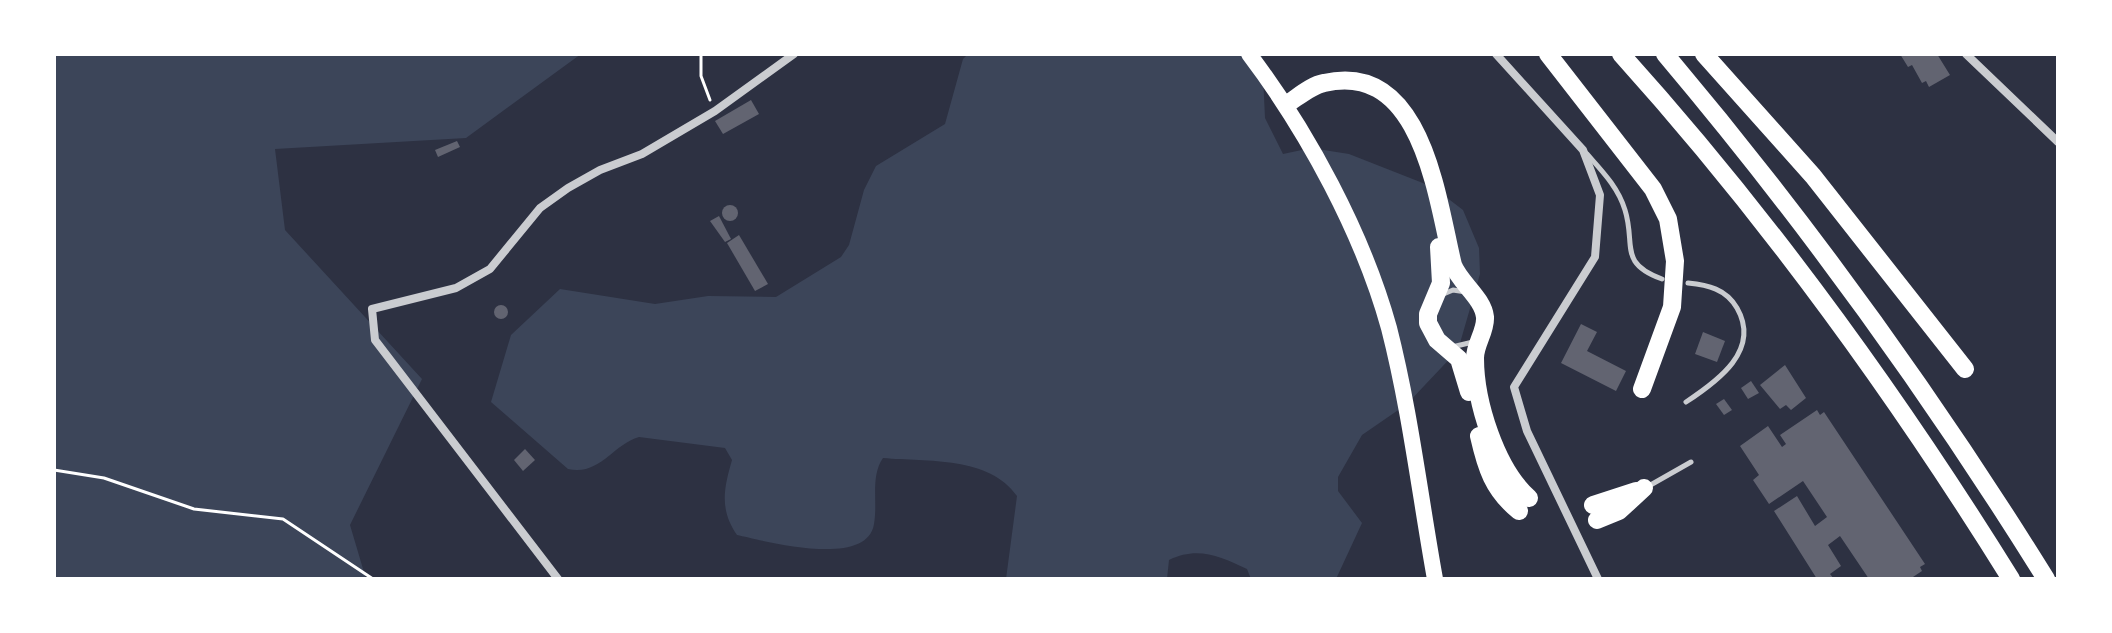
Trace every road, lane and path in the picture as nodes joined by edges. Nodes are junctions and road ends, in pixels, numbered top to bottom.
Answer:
1 (701, 54) edge
2 (794, 54) edge
3 (1249, 54) edge
4 (1496, 54) edge
5 (1548, 54) edge
6 (1621, 54) edge
7 (1665, 54) edge
8 (1704, 54) edge
9 (1966, 54) edge
10 (1287, 104) junction
11 (715, 111) junction
12 (2058, 142) edge
13 (1583, 150) junction
14 (1427, 157) junction
15 (1662, 279) dead end
16 (1688, 283) dead end
17 (1471, 295) junction
18 (1437, 298) junction
19 (1479, 335) junction
20 (1445, 345) junction
21 (1965, 369) dead end
22 (1642, 389) dead end
23 (1686, 402) dead end
24 (1691, 462) dead end
25 (54, 470) edge
26 (1644, 488) joint
27 (1595, 512) dead end
28 (373, 579) edge
29 (558, 579) edge
30 (1435, 579) edge
31 (1598, 579) edge
32 (2011, 579) edge
33 (2046, 579) edge

1 - 11 path
2 - 11 street
3 - 10 main road
4 - 13 street
5 - 22 highway
6 - 32 highway
7 - 33 highway
8 - 21 highway
9 - 12 street
10 - 14 highway
10 - 30 main road
11 - 29 street
13 - 15 lane
13 - 31 street
14 - 17 highway
14 - 18 highway
16 - 23 lane
17 - 18 lane
17 - 19 highway
18 - 20 highway
19 - 20 lane
19 - 20 highway
24 - 26 lane
25 - 28 path
26 - 27 highway

